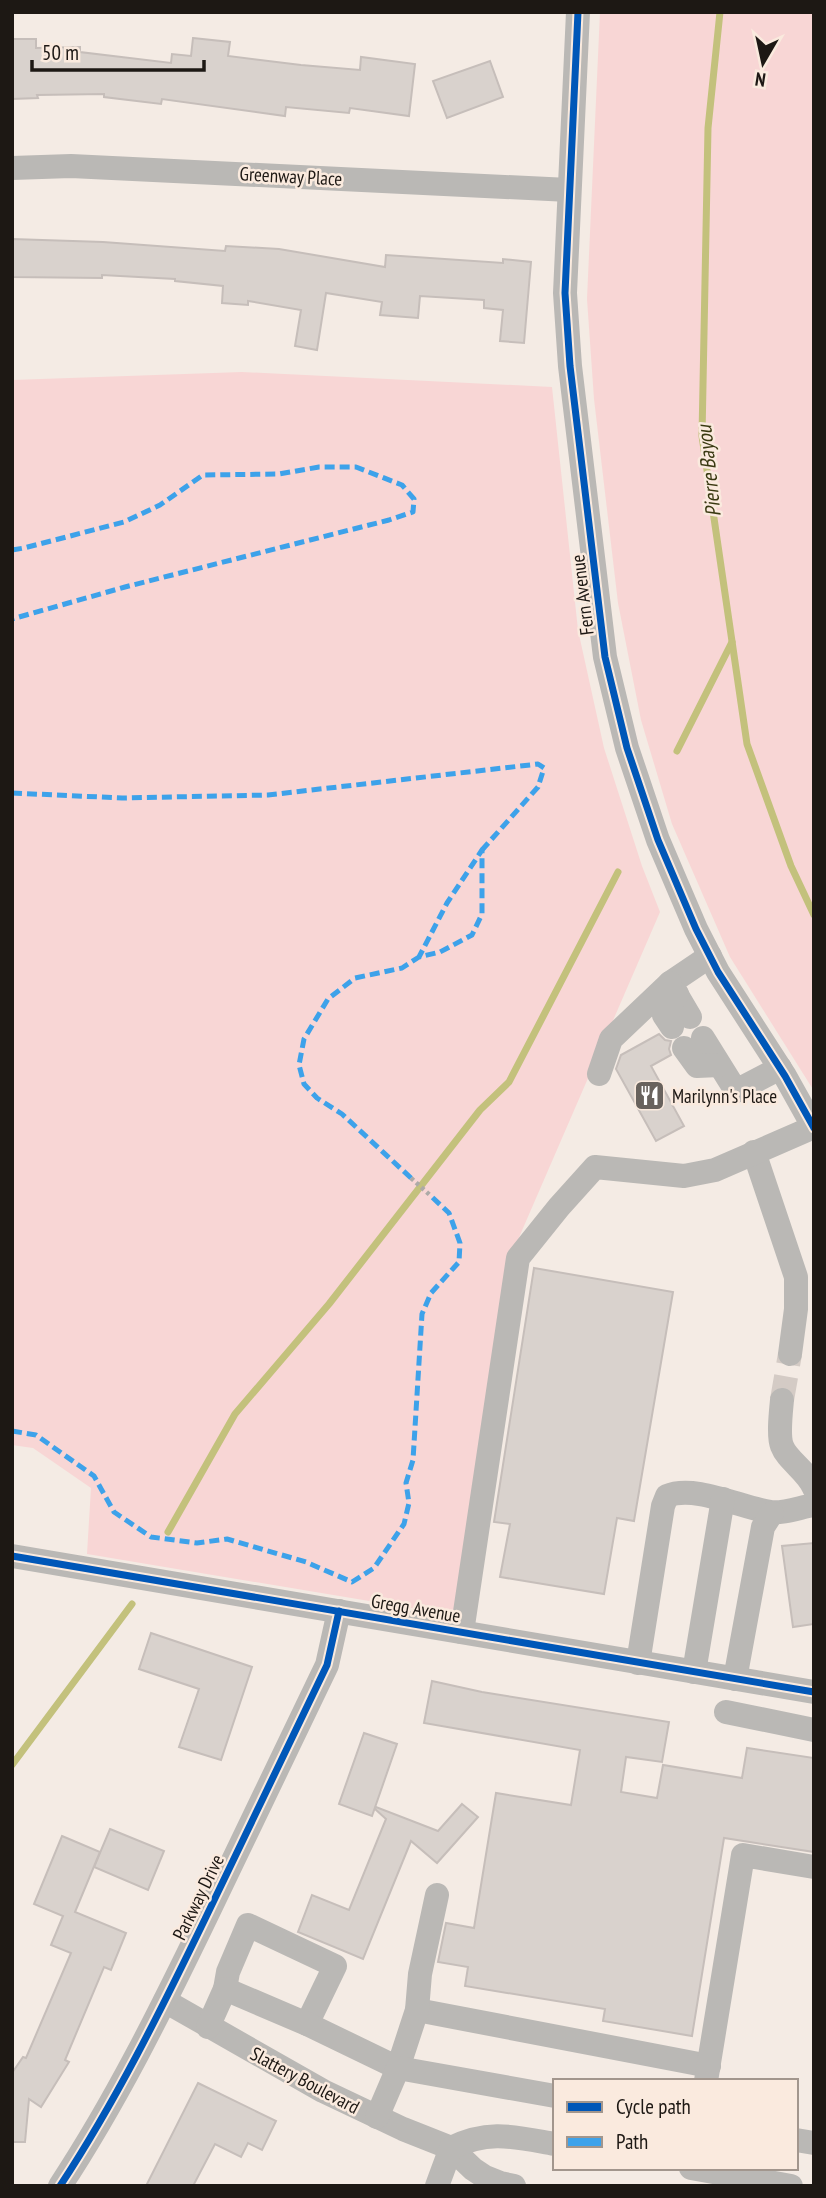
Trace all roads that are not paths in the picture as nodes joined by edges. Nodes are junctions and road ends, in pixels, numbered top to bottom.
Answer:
1 (578, 12) edge
2 (12, 168) edge
3 (569, 190) junction
4 (710, 956) junction
5 (673, 988) junction
6 (780, 1068) junction
7 (599, 1074) dead end
8 (814, 1127) edge
9 (754, 1152) junction
10 (790, 1354) tunnel mouth
11 (782, 1400) tunnel mouth
12 (814, 1488) edge
13 (723, 1499) junction
14 (814, 1505) edge
15 (772, 1513) junction
16 (12, 1556) edge
17 (338, 1611) junction
18 (462, 1632) junction
19 (638, 1662) junction
20 (694, 1672) junction
21 (735, 1679) junction
22 (814, 1692) edge
23 (726, 1712) dead end
24 (814, 1730) edge
25 (814, 1867) edge
26 (437, 1895) dead end
27 (225, 1989) junction
28 (165, 2001) junction
29 (417, 2010) junction
30 (307, 2024) junction
31 (208, 2027) junction
32 (398, 2068) junction
33 (707, 2073) edge
34 (553, 2096) edge
35 (377, 2117) junction
36 (553, 2144) edge
37 (451, 2148) junction
38 (703, 2170) edge
39 (61, 2186) edge
40 (437, 2186) edge
41 (514, 2186) edge
42 (791, 2186) edge

1 - 3 street, Fern Avenue
2 - 3 street, Greenway Place
3 - 4 street, Fern Avenue
4 - 5 street
4 - 6 street, Fern Avenue
5 - 6 street
5 - 7 street
6 - 8 street, Fern Avenue
8 - 9 street
9 - 10 street
9 - 18 street
11 - 12 street
13 - 15 street
13 - 19 street
13 - 20 street
14 - 15 street
15 - 21 street
16 - 17 street, Gregg Avenue
17 - 18 street, Gregg Avenue
17 - 28 street, Parkway Drive
18 - 19 street, Gregg Avenue
19 - 20 street, Gregg Avenue
20 - 21 street, Gregg Avenue
21 - 22 street, Gregg Avenue
23 - 24 street
25 - 33 street
26 - 29 street
27 - 30 street
27 - 30 street
27 - 31 street
28 - 31 street, Slattery Boulevard
28 - 39 street, Parkway Drive
29 - 32 street
29 - 33 street
30 - 32 street
31 - 35 street, Slattery Boulevard
32 - 34 street
32 - 35 street
35 - 37 street, Slattery Boulevard
36 - 37 street
37 - 40 street
37 - 41 street, Slattery Boulevard
38 - 42 street

